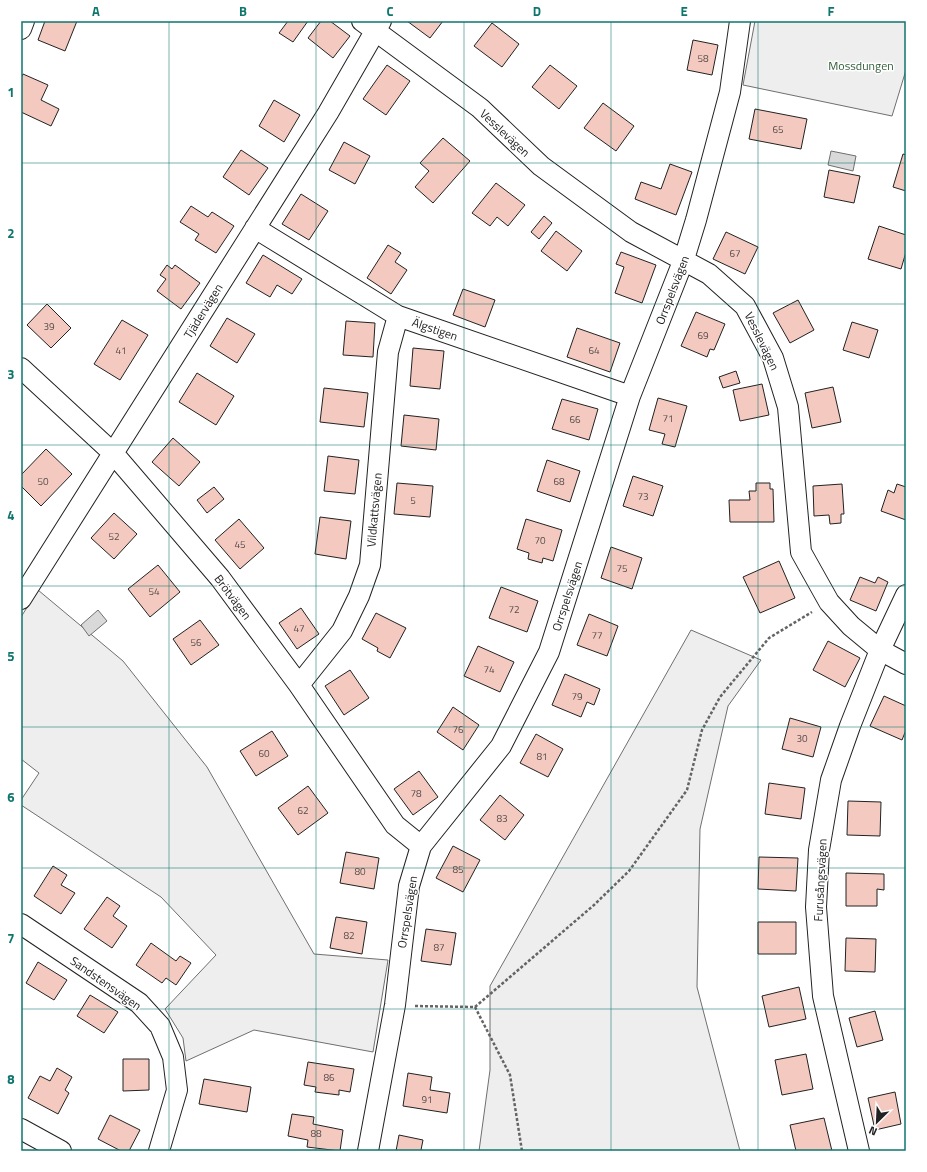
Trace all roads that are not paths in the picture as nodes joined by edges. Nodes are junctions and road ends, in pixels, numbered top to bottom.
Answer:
1 (24, 21) edge
2 (740, 21) edge
3 (373, 24) edge
4 (21, 29) edge
5 (255, 228) junction
6 (684, 260) junction
7 (398, 316) junction
8 (21, 368) edge
9 (630, 396) junction
10 (113, 453) junction
11 (906, 595) edge
12 (21, 599) edge
13 (880, 650) junction
14 (906, 664) edge
15 (299, 685) junction
16 (421, 846) junction
17 (21, 924) edge
18 (21, 1129) edge
19 (61, 1151) edge
20 (159, 1151) edge
21 (368, 1151) edge
22 (858, 1151) edge

1 - 4 street
2 - 6 street, Orrspelsvägen
3 - 5 street, Tjädervägen
3 - 6 street, Vesslevägen
5 - 7 street, Älgstigen
5 - 10 street, Tjädervägen
6 - 9 street, Orrspelsvägen
6 - 13 street, Vesslevägen
7 - 9 street, Älgstigen
7 - 15 street, Vildkattsvägen
8 - 10 street, Brötvägen
9 - 16 street, Orrspelsvägen
10 - 12 street, Tjädervägen
10 - 15 street, Brötvägen
11 - 13 street, Furusångsvägen
13 - 14 street, Vesslevägen
13 - 22 street, Furusångsvägen
15 - 16 street, Brötvägen
16 - 21 street, Orrspelsvägen
17 - 20 street, Sandstensvägen
18 - 19 street

